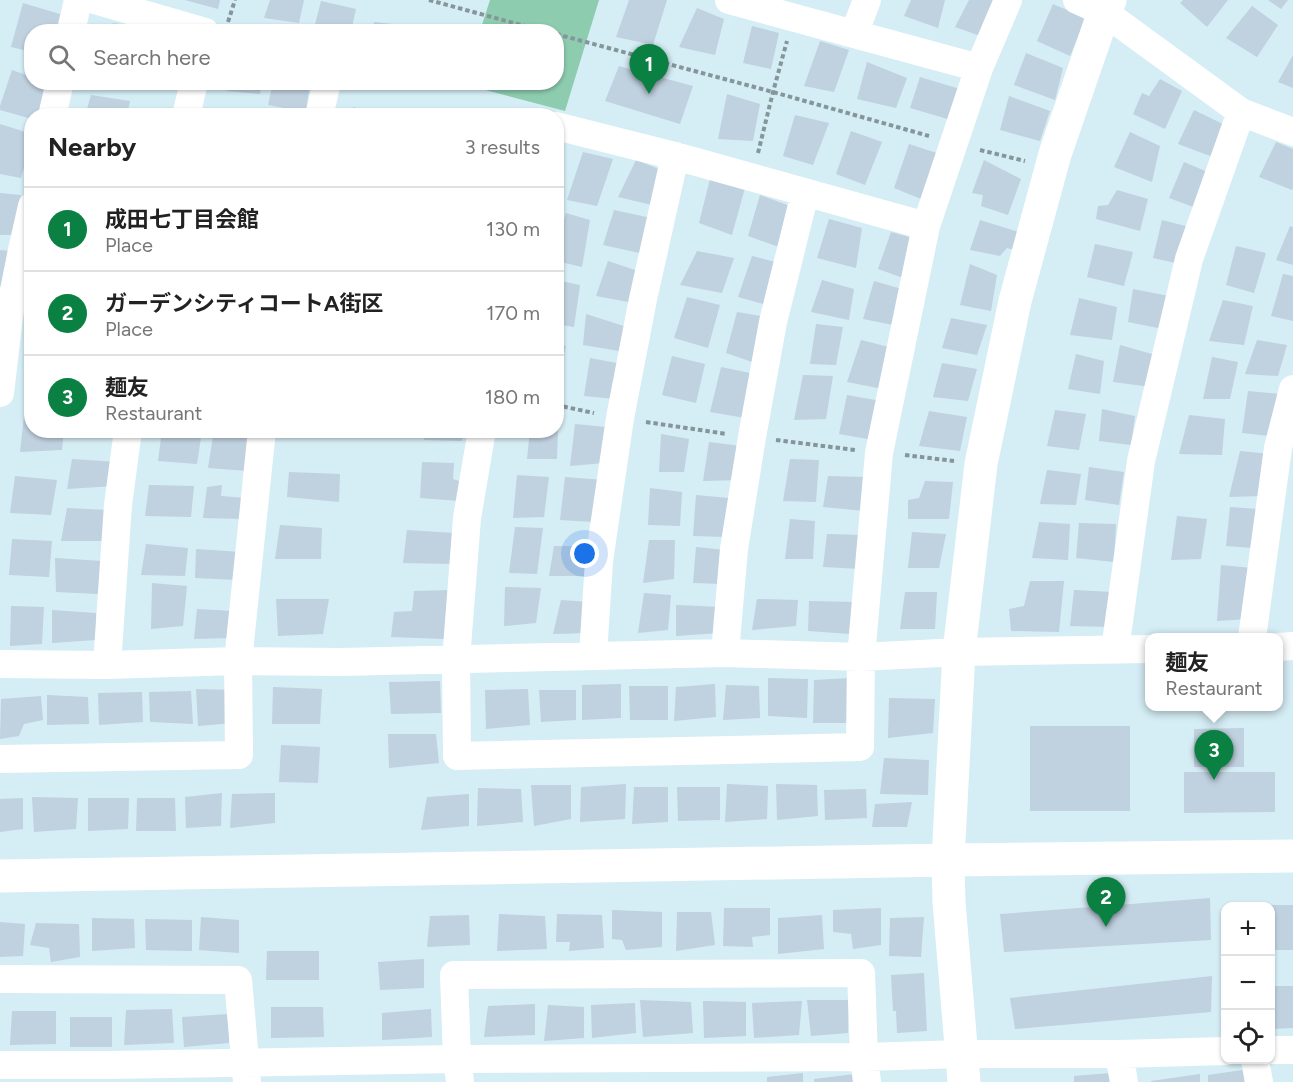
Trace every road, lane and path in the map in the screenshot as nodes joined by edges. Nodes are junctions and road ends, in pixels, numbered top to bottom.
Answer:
1 (78, 0) edge
2 (95, 0) edge
3 (235, 0) edge
4 (429, 0) edge
5 (729, 0) edge
6 (867, 0) edge
7 (1008, 0) edge
8 (1097, 4) edge
9 (794, 18) junction
10 (73, 24) edge
11 (178, 24) edge
12 (228, 24) edge
13 (518, 24) edge
14 (854, 34) junction
15 (564, 36) edge
16 (979, 68) junction
17 (58, 90) edge
18 (192, 90) edge
19 (325, 90) edge
20 (773, 92) junction
21 (54, 108) edge
22 (188, 108) edge
23 (321, 108) edge
24 (1240, 112) junction
25 (564, 128) edge
26 (1293, 132) edge
27 (953, 143) junction
28 (675, 156) junction
29 (1051, 168) junction
30 (752, 178) junction
31 (805, 193) junction
32 (927, 226) junction
33 (24, 241) edge
34 (1293, 389) edge
35 (0, 393) edge
36 (127, 438) edge
37 (261, 438) edge
38 (481, 438) edge
39 (1253, 633) edge
40 (1145, 649) edge
41 (1115, 650) junction
42 (959, 652) junction
43 (725, 653) junction
44 (593, 655) junction
45 (861, 657) junction
46 (456, 660) junction
47 (238, 661) junction
48 (0, 664) edge
49 (107, 665) junction
50 (0, 759) edge
51 (1293, 856) edge
52 (948, 860) junction
53 (0, 876) edge
54 (0, 980) edge
55 (1275, 1050) edge
56 (1293, 1050) edge
57 (1221, 1051) edge
58 (1119, 1053) junction
59 (1256, 1064) edge
60 (0, 1065) edge
61 (963, 1068) edge
62 (458, 1070) edge
63 (596, 1070) edge
64 (728, 1070) edge
65 (865, 1070) edge
66 (246, 1072) edge
67 (109, 1073) edge
68 (1124, 1082) edge
69 (1259, 1082) edge

1 - 10 street
2 - 11 street
3 - 12 path
4 - 13 path
5 - 9 street
6 - 14 street
7 - 16 street
8 - 24 street
8 - 29 street
9 - 14 street
9 - 20 path
14 - 16 street
15 - 20 path
16 - 27 street
17 - 21 street
18 - 22 street
19 - 23 street
20 - 27 path
20 - 30 path
24 - 26 street
24 - 41 street
25 - 28 street
27 - 29 path
27 - 32 street
28 - 30 street
28 - 44 street
29 - 42 street
30 - 31 street
31 - 32 street
31 - 43 street
32 - 45 street
33 - 35 street
34 - 39 street
36 - 49 street
37 - 47 street
38 - 46 street
40 - 41 street
41 - 42 street
42 - 45 street
42 - 52 street
43 - 44 street
43 - 45 street
44 - 46 street
45 - 46 street
46 - 47 street
47 - 49 street
47 - 50 street
48 - 49 street
51 - 52 street
52 - 53 street
52 - 61 street
54 - 66 street
55 - 56 street
57 - 58 street
58 - 61 street
58 - 68 street
59 - 69 street
60 - 67 street
61 - 65 street
62 - 63 street
62 - 65 street
62 - 66 street
63 - 64 street
64 - 65 street
66 - 67 street

